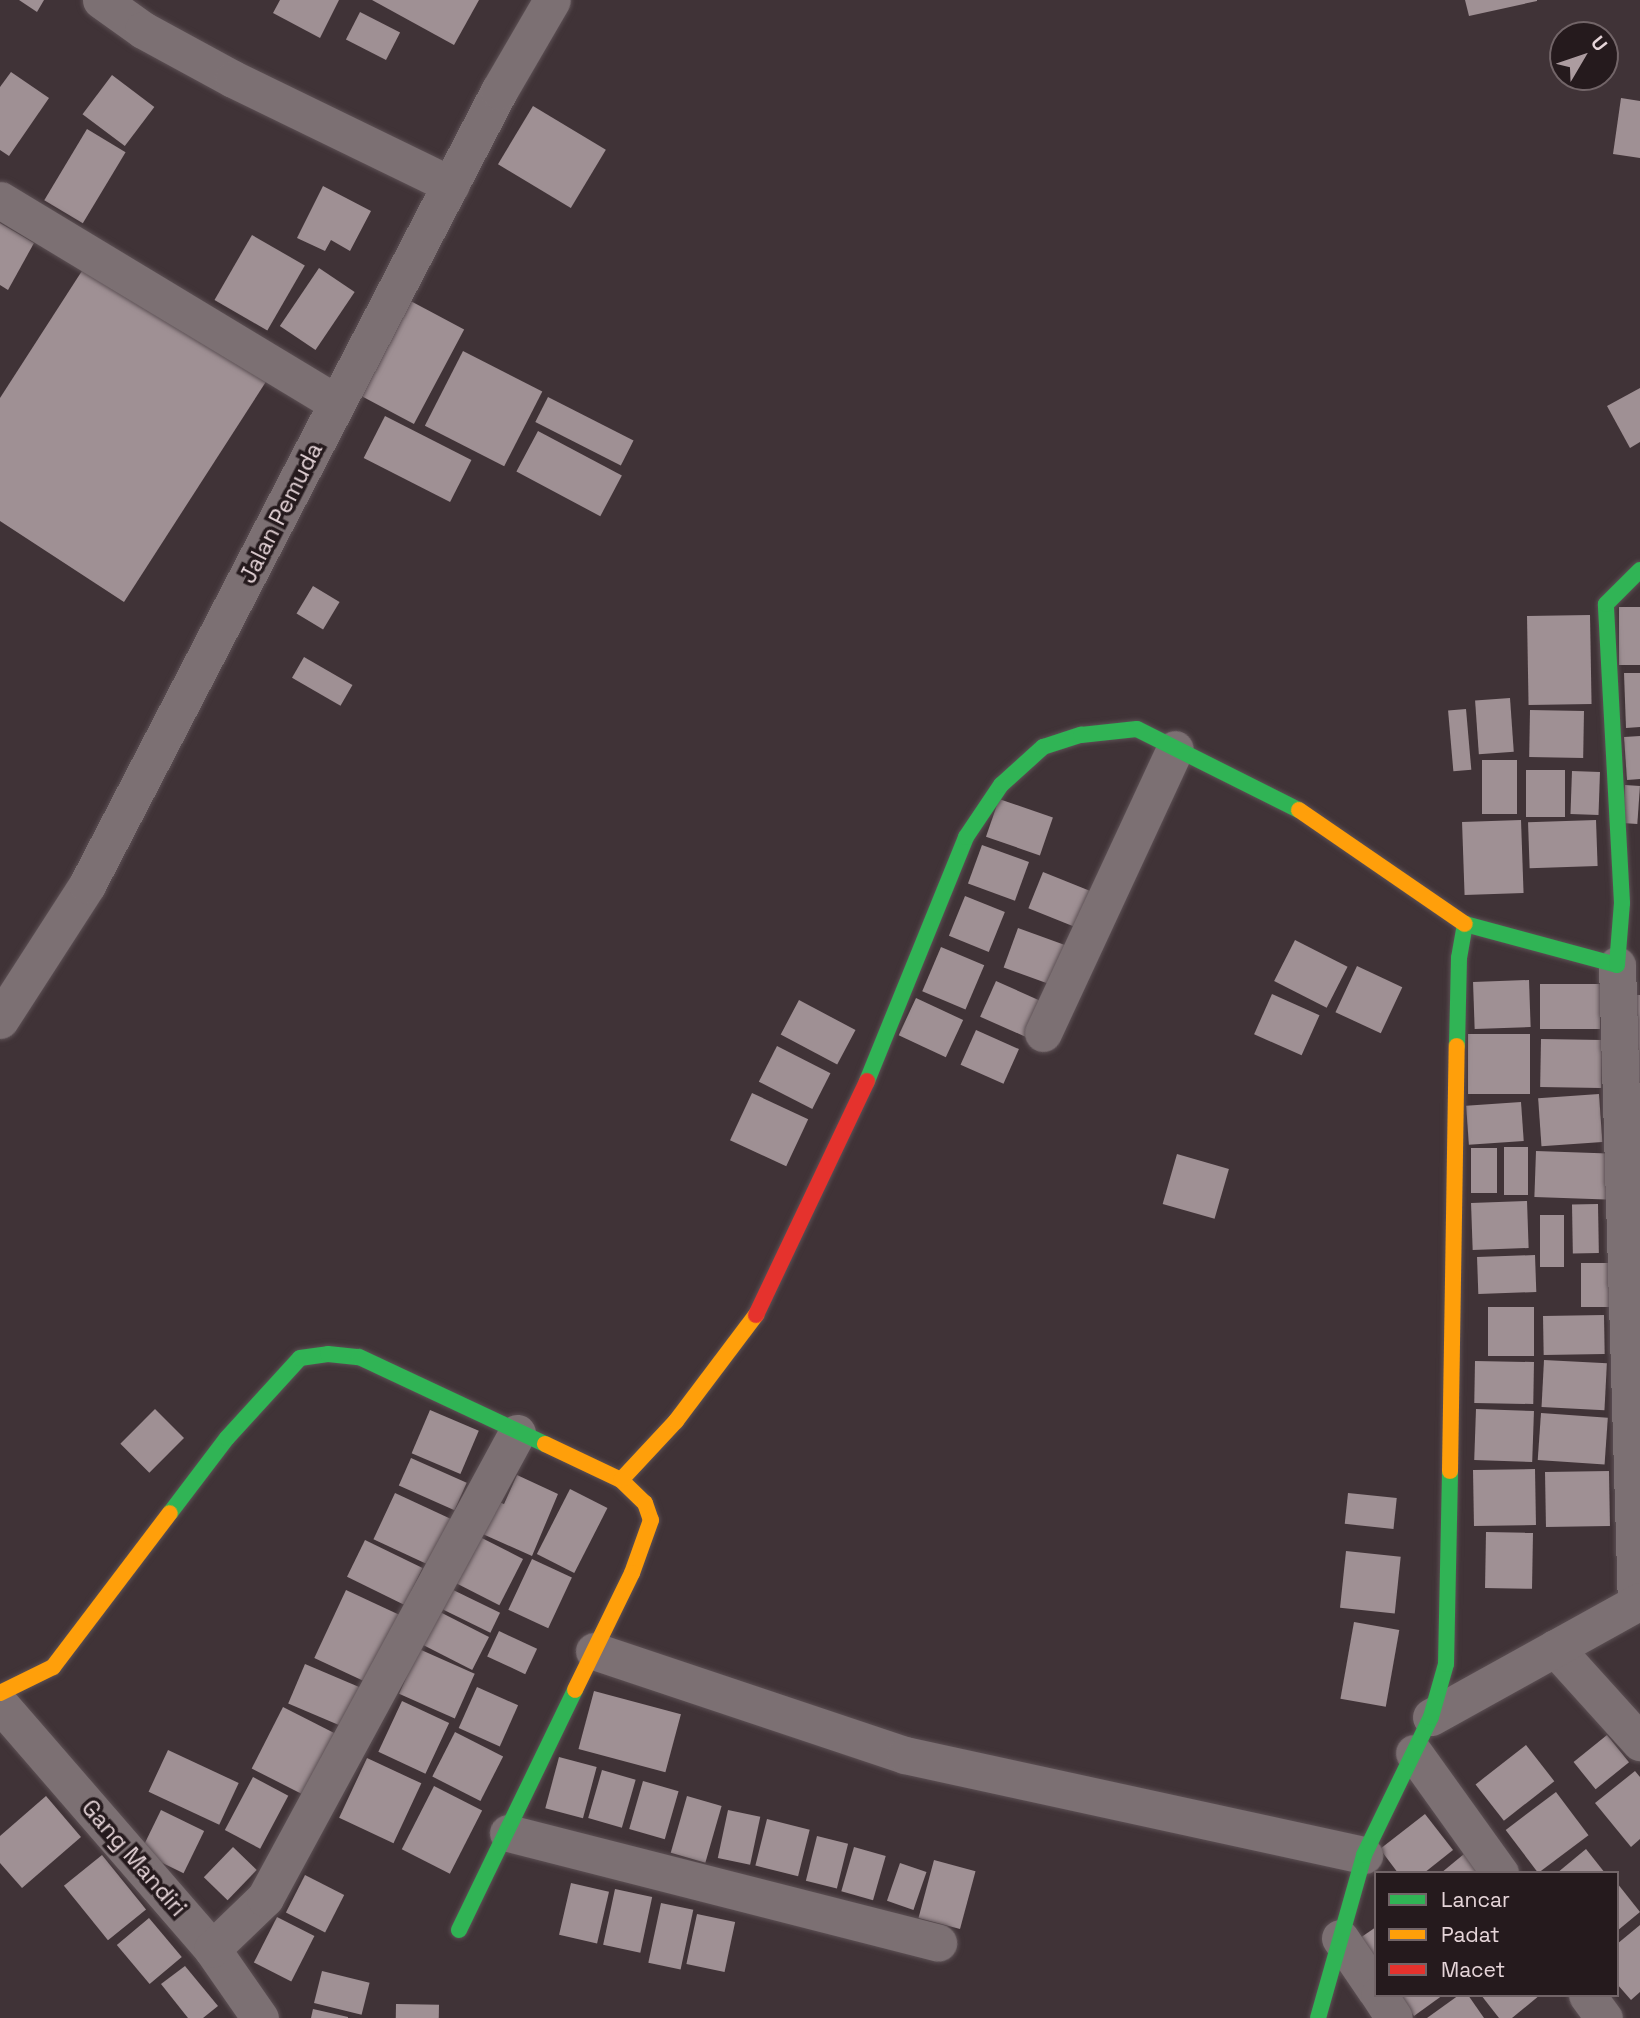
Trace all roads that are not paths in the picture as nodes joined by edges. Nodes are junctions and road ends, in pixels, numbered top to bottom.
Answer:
1 (101, 0) edge
2 (551, 0) edge
3 (451, 185) junction
4 (0, 200) edge
5 (337, 404) junction
6 (1640, 570) edge
7 (1175, 749) junction
8 (1465, 924) junction
9 (1617, 965) junction
10 (0, 1020) edge
11 (1043, 1033) dead end
12 (517, 1433) junction
13 (621, 1480) junction
14 (1638, 1602) edge
15 (1555, 1648) junction
16 (594, 1651) junction
17 (0, 1693) edge
18 (0, 1704) edge
19 (1431, 1717) junction
20 (1640, 1742) edge
21 (1414, 1753) junction
22 (508, 1833) junction
23 (1364, 1855) junction
24 (1499, 1871) edge
25 (459, 1930) dead end
26 (1340, 1938) junction
27 (938, 1943) dead end
28 (212, 1949) junction
29 (1374, 1987) edge
30 (1380, 1997) edge
31 (1588, 1997) edge
32 (260, 2018) edge
33 (1318, 2018) edge
34 (1394, 2018) edge
35 (1604, 2018) edge

1 - 3 street
2 - 3 street, Jalan Pemuda
3 - 5 street, Jalan Pemuda
4 - 5 street
5 - 10 street, Jalan Pemuda
6 - 9 street
7 - 8 street
7 - 11 street
7 - 13 street
8 - 9 street
8 - 19 street
9 - 14 street
12 - 13 street
12 - 17 street
12 - 28 street
13 - 16 street
14 - 15 street
15 - 19 street
15 - 20 street
16 - 22 street
16 - 23 street
18 - 28 street, Gang Mandiri
19 - 21 street
21 - 23 street
21 - 24 street
22 - 25 street
22 - 27 street
23 - 26 street
26 - 29 street
26 - 33 street
28 - 32 street, Gang Mandiri
30 - 34 street
31 - 35 street

